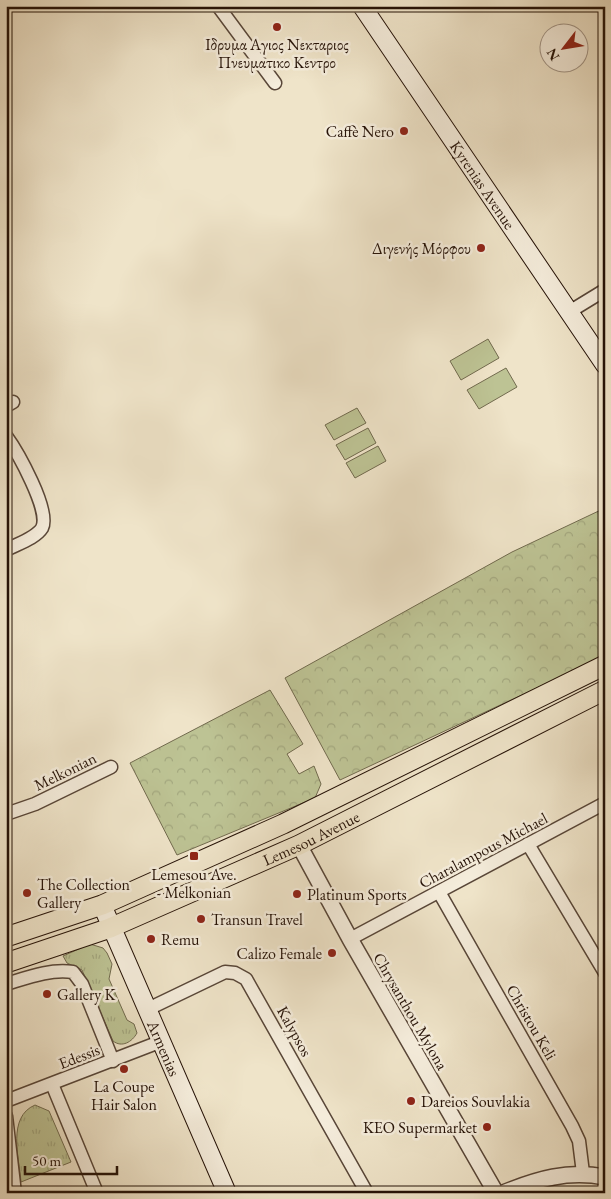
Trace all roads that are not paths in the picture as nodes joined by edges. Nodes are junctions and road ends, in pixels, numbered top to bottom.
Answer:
1 (218, 6) edge
2 (362, 6) edge
3 (275, 83) dead end
4 (605, 290) edge
5 (570, 312) junction
6 (605, 365) edge
7 (6, 436) edge
8 (6, 550) edge
9 (605, 665) edge
10 (605, 690) edge
11 (111, 767) dead end
12 (605, 803) edge
13 (6, 814) edge
14 (528, 844) junction
15 (299, 845) junction
16 (439, 892) junction
17 (102, 904) junction
18 (110, 928) junction
19 (6, 937) edge
20 (350, 939) junction
21 (6, 963) edge
22 (605, 973) edge
23 (6, 984) edge
24 (148, 1009) junction
25 (162, 1041) junction
26 (113, 1061) junction
27 (52, 1084) junction
28 (6, 1101) edge
29 (6, 1116) edge
30 (584, 1173) junction
31 (605, 1177) edge
32 (15, 1193) edge
33 (97, 1193) edge
34 (226, 1193) edge
35 (367, 1193) edge
36 (496, 1193) edge
37 (503, 1193) edge

1 - 3 street
2 - 5 main road, Kyrenias Avenue
4 - 5 street
5 - 6 main road, Kyrenias Avenue
7 - 8 street
9 - 17 main road, Lemesou Avenue
10 - 15 main road, Lemesou Avenue
11 - 13 street, Melkonian
12 - 14 street, Charalampous Michael
14 - 16 street, Charalampous Michael
14 - 22 street
15 - 18 main road, Lemesou Avenue
15 - 20 street, Chrysanthou Mylona
16 - 20 street, Charalampous Michael
16 - 30 street, Christou Keli
17 - 18 main road, Armenias
17 - 19 main road, Lemesou Avenue
18 - 21 main road, Lemesou Avenue
18 - 24 main road, Armenias
20 - 36 street, Chrysanthou Mylona
23 - 26 street
24 - 25 main road, Armenias
24 - 35 street, Kalypsos
25 - 26 street, Edessis
25 - 34 main road, Armenias
26 - 27 street, Edessis
27 - 28 street, Edessis
27 - 33 street
29 - 32 street
30 - 31 street
30 - 37 street

